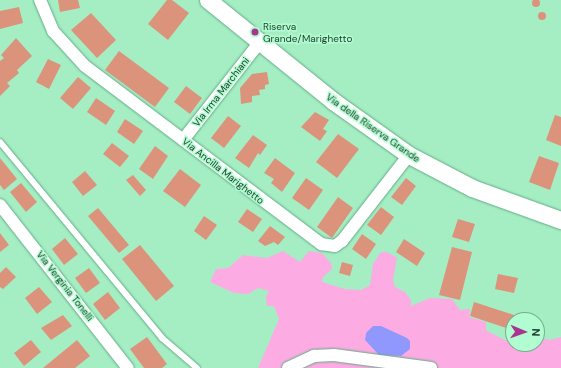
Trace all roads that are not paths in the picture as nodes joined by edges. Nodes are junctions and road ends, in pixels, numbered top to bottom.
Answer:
1 (40, 0) edge
2 (208, 0) edge
3 (259, 44) junction
4 (183, 140) junction
5 (0, 142) edge
6 (409, 154) junction
7 (0, 205) edge
8 (561, 220) edge
9 (128, 368) edge
10 (196, 368) edge
11 (288, 368) edge
12 (431, 368) edge

1 - 4 street, Via Ancilla Marighetto
2 - 3 street, Via della Riserva Grande
3 - 4 street, Via Irma Marchiani
3 - 6 street, Via della Riserva Grande
4 - 6 street, Via Ancilla Marighetto
5 - 10 lane
6 - 8 street, Via della Riserva Grande
7 - 9 street, Via Verginia Tonelli
11 - 12 street

